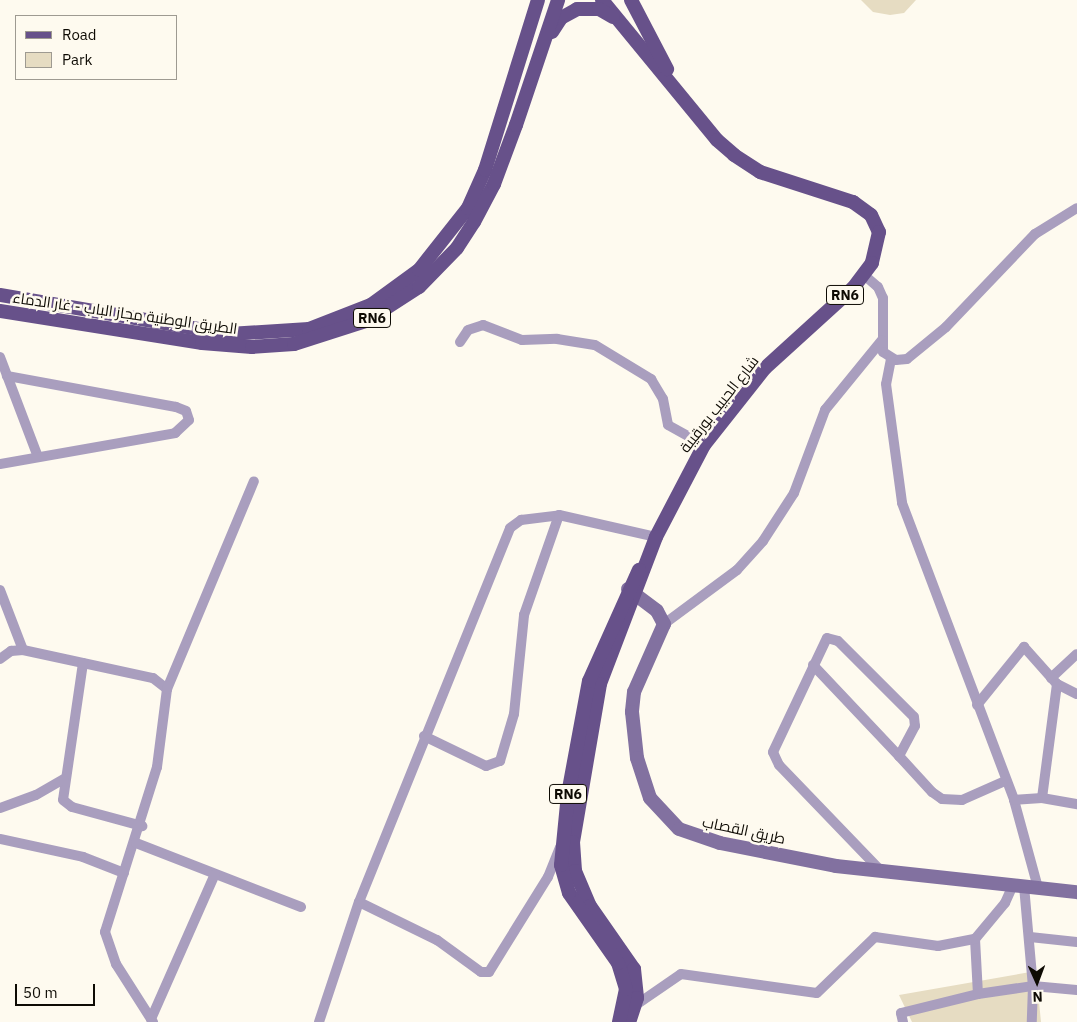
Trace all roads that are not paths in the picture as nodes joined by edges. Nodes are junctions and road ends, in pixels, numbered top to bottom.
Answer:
1 (529, 0) edge
2 (538, 0) edge
3 (558, 0) edge
4 (602, 0) edge
5 (631, 0) edge
6 (621, 22) junction
7 (542, 47) junction
8 (674, 83) junction
9 (495, 140) junction
10 (1077, 208) edge
11 (864, 274) junction
12 (0, 295) edge
13 (0, 311) edge
14 (882, 340) junction
15 (460, 342) dead end
16 (0, 358) edge
17 (891, 358) junction
18 (7, 376) junction
19 (704, 445) junction
20 (38, 457) junction
21 (0, 464) edge
22 (254, 481) dead end
23 (559, 515) junction
24 (656, 537) junction
25 (0, 590) edge
26 (632, 592) junction
27 (664, 624) junction
28 (23, 650) junction
29 (1077, 654) edge
30 (0, 659) edge
31 (83, 663) junction
32 (813, 665) junction
33 (1054, 681) junction
34 (167, 690) junction
35 (1077, 694) edge
36 (977, 705) junction
37 (424, 736) junction
38 (899, 756) junction
39 (64, 779) junction
40 (1005, 780) junction
41 (1042, 798) junction
42 (1014, 800) junction
43 (1077, 804) edge
44 (0, 808) edge
45 (142, 826) junction
46 (0, 839) edge
47 (563, 839) junction
48 (136, 843) junction
49 (882, 871) junction
50 (124, 873) junction
51 (216, 874) junction
52 (1025, 886) junction
53 (1077, 892) edge
54 (359, 902) junction
55 (301, 907) dead end
56 (1030, 938) junction
57 (976, 939) junction
58 (1077, 942) edge
59 (1033, 986) junction
60 (1077, 990) edge
61 (978, 994) junction
62 (627, 1015) edge
63 (152, 1020) edge
64 (319, 1022) edge
65 (903, 1022) edge
66 (1032, 1022) edge

1 - 9 main road
2 - 9 main road, الطريق الوطنية مجاز الباب - غار الدماء / RN6
3 - 7 main road, الطريق الوطنية مجاز الباب - غار الدماء / RN6
4 - 6 main road, شارع الحبيب بورقيبة / RN6
5 - 8 main road, شارع الحبيب بورقيبة / RN6
6 - 7 main road
6 - 8 main road, شارع الحبيب بورقيبة / RN6
7 - 13 main road, الطريق الوطنية مجاز الباب - غار الدماء / RN6
8 - 11 main road, شارع الحبيب بورقيبة / RN6
9 - 12 main road, الطريق الوطنية مجاز الباب - غار الدماء / RN6
10 - 17 street
11 - 14 street
11 - 19 main road, شارع الحبيب بورقيبة / RN6
14 - 17 street
14 - 27 street
15 - 19 street
16 - 18 street
17 - 36 street
18 - 20 street
18 - 20 street
19 - 24 main road, شارع الحبيب بورقيبة / RN6
20 - 21 street
22 - 34 street
23 - 24 street
23 - 37 street
23 - 37 street
24 - 26 main road, شارع الحبيب بورقيبة / RN6
25 - 28 street
26 - 27 main road
26 - 47 main road, شارع الحبيب بورقيبة / RN6
26 - 62 main road, شارع الحبيب بورقيبة / RN6
27 - 49 main road, طريق القصاب
28 - 30 street
28 - 31 street
29 - 33 street
31 - 34 street
31 - 39 street
32 - 38 street
32 - 38 street
32 - 49 street
33 - 35 street
33 - 36 street
33 - 41 street
34 - 45 street
36 - 40 street
37 - 54 street
38 - 40 street
39 - 44 street
39 - 45 street
40 - 42 street
41 - 42 street
41 - 43 street
42 - 52 street
45 - 48 street
46 - 50 street
47 - 54 street
47 - 62 main road, شارع الحبيب بورقيبة / RN6
48 - 50 street
48 - 51 street
49 - 52 main road, طريق القصاب
50 - 63 street
51 - 55 street
51 - 63 street
52 - 53 main road, طريق القصاب
52 - 56 street
52 - 57 street
54 - 64 street
56 - 58 street
56 - 59 street
57 - 61 street
57 - 62 street
59 - 60 street
59 - 61 street
59 - 66 street
61 - 65 street

